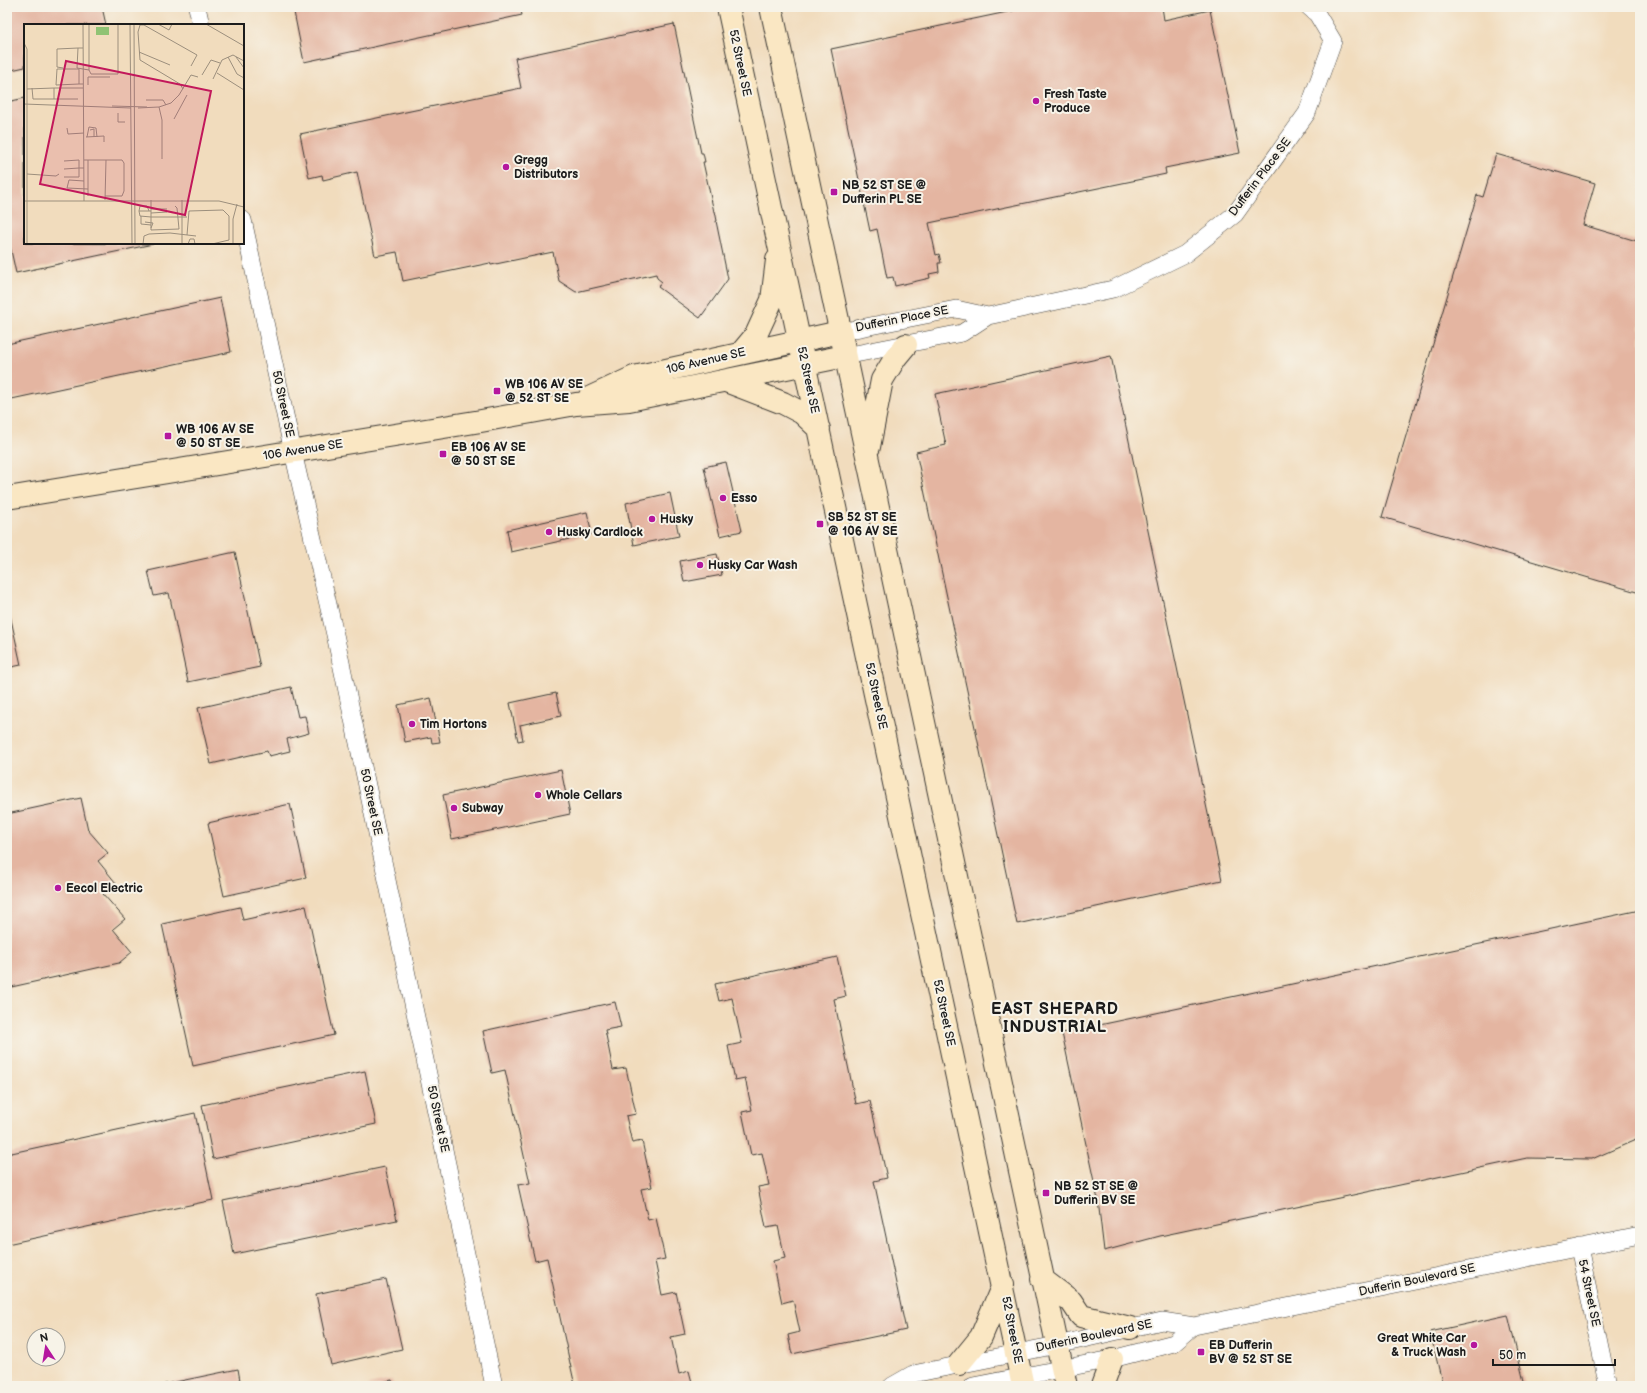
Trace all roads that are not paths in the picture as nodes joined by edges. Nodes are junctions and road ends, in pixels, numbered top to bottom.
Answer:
1 (197, 7) edge
2 (728, 7) edge
3 (771, 7) edge
4 (1309, 7) edge
5 (201, 24) edge
6 (244, 225) edge
7 (779, 243) junction
8 (988, 316) junction
9 (840, 332) junction
10 (800, 341) junction
11 (906, 344) junction
12 (741, 353) junction
13 (845, 356) junction
14 (805, 364) junction
15 (726, 381) junction
16 (576, 404) junction
17 (819, 429) junction
18 (293, 452) junction
19 (867, 456) junction
20 (7, 498) edge
21 (1640, 1235) edge
22 (1579, 1246) junction
23 (1042, 1279) junction
24 (1003, 1285) junction
25 (1194, 1326) junction
26 (1130, 1328) junction
27 (1057, 1344) junction
28 (1016, 1353) junction
29 (1112, 1359) junction
30 (959, 1364) junction
31 (1064, 1377) edge
32 (1022, 1382) edge
33 (494, 1386) edge
34 (892, 1386) edge
35 (973, 1386) edge
36 (1102, 1386) edge
37 (1608, 1386) edge

1 - 5 street
2 - 7 main road, 52 Street SE
3 - 9 main road
4 - 8 street, Dufferin Place SE
6 - 18 street, 50 Street SE
7 - 10 main road, 52 Street SE
7 - 12 main road
8 - 9 street, Dufferin Place SE
8 - 11 street, Dufferin Place SE
9 - 10 main road, 106 Avenue SE
9 - 13 main road
10 - 12 main road, 106 Avenue SE
10 - 14 main road, 52 Street SE
11 - 13 street, Dufferin Place SE
11 - 19 main road
12 - 16 main road, 106 Avenue SE
13 - 14 main road, 106 Avenue SE
13 - 19 main road
14 - 15 main road, 106 Avenue SE
14 - 17 main road, 52 Street SE
15 - 16 main road, 106 Avenue SE
15 - 17 main road
16 - 18 main road, 106 Avenue SE
17 - 24 main road, 52 Street SE
18 - 20 main road, 106 Avenue SE
18 - 33 street, 50 Street SE
19 - 23 main road
21 - 22 street, Dufferin Boulevard SE
22 - 25 street, Dufferin Boulevard SE
22 - 37 street, 54 Street SE
23 - 26 main road
23 - 27 main road
24 - 28 main road, 52 Street SE
24 - 30 main road
25 - 26 street, Dufferin Boulevard SE
25 - 29 street, Dufferin Boulevard SE
26 - 27 street, Dufferin Boulevard SE
27 - 28 street, Dufferin Boulevard SE
27 - 31 main road
28 - 30 street, Dufferin Boulevard SE
28 - 32 main road, 52 Street SE
29 - 31 street, Dufferin Boulevard SE
29 - 36 main road
30 - 34 street, Dufferin Boulevard SE
31 - 32 street, Dufferin Boulevard SE
32 - 35 street, Dufferin Boulevard SE

